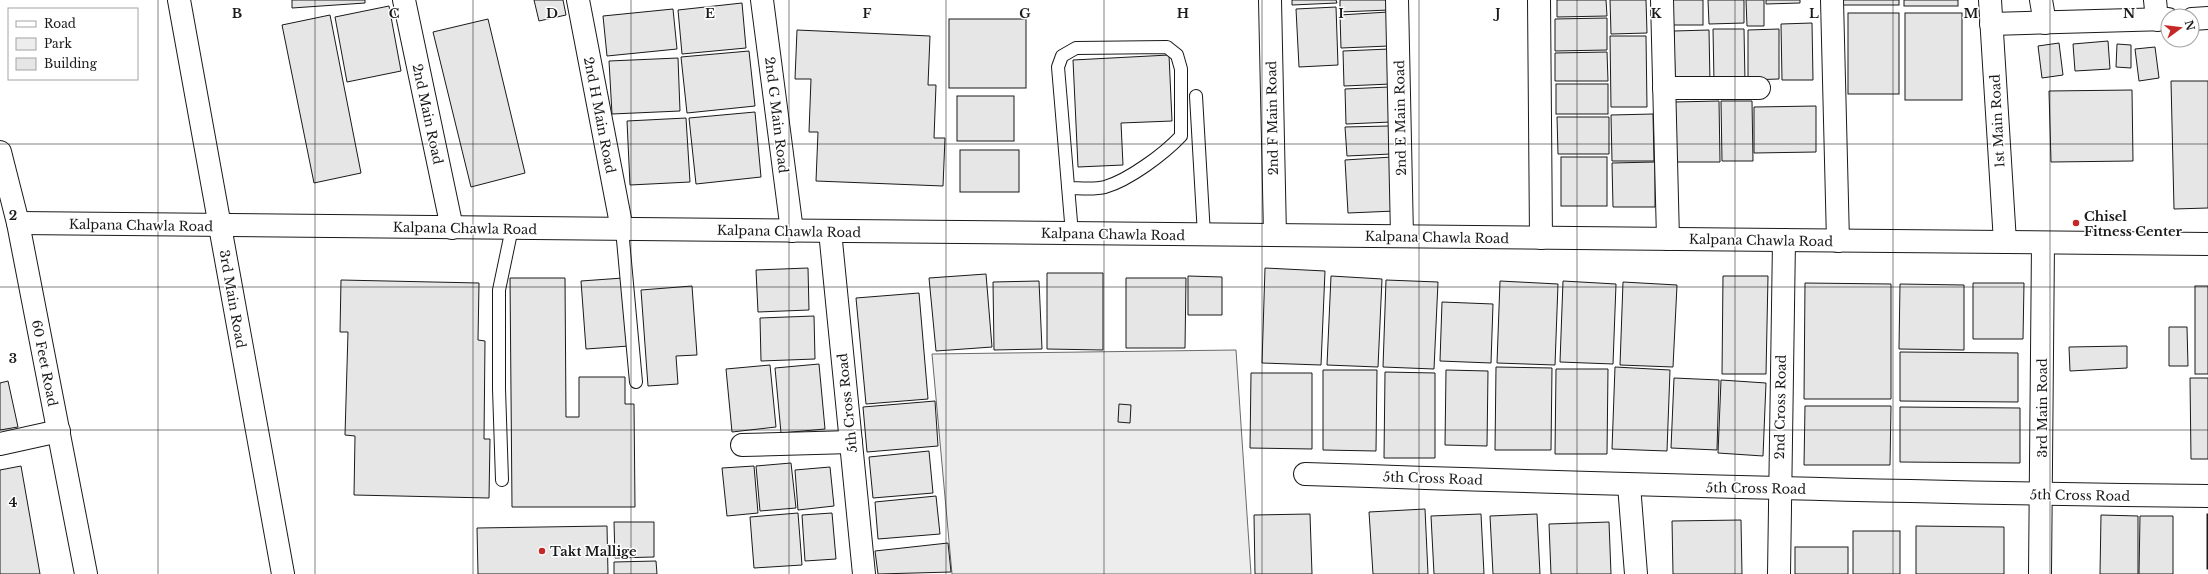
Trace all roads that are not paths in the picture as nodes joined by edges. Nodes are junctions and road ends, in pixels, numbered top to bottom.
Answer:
1 (179, 0) edge
2 (404, 0) edge
3 (578, 0) edge
4 (762, 0) edge
5 (1270, 0) edge
6 (1397, 0) edge
7 (1539, 0) edge
8 (1662, 0) edge
9 (1832, 0) edge
10 (1990, 0) edge
11 (2041, 0) edge
12 (2160, 13) edge
13 (2045, 23) junction
14 (1991, 24) junction
15 (1664, 88) junction
16 (1759, 88) dead end
17 (1196, 96) dead end
18 (0, 152) edge
19 (1068, 188) junction
20 (18, 223) junction
21 (220, 226) junction
22 (452, 228) junction
23 (512, 228) junction
24 (622, 229) junction
25 (792, 231) junction
26 (830, 231) junction
27 (1072, 234) junction
28 (1204, 235) junction
29 (1275, 235) junction
30 (1402, 236) junction
31 (1541, 238) junction
32 (1668, 239) junction
33 (1784, 240) junction
34 (1838, 241) junction
35 (2004, 242) junction
36 (2043, 242) junction
37 (2208, 244) edge
38 (636, 382) dead end
39 (59, 431) junction
40 (851, 442) junction
41 (0, 444) edge
42 (742, 445) dead end
43 (1305, 474) dead end
44 (502, 480) dead end
45 (1628, 485) junction
46 (1779, 488) junction
47 (2042, 494) junction
48 (2208, 496) edge
49 (86, 574) edge
50 (283, 574) edge
51 (864, 574) edge
52 (1636, 574) edge
53 (1779, 574) edge
54 (2040, 574) edge

1 - 21 street, 3rd Main Road
2 - 22 street, 2nd Main Road
3 - 24 street, 2nd H Main Road
4 - 25 street, 2nd G Main Road
5 - 29 street, 2nd F Main Road
6 - 30 street, 2nd E Main Road
7 - 31 street
8 - 15 street
9 - 34 street
10 - 14 street, 1st Main Road
11 - 13 street
12 - 13 street
13 - 14 street
14 - 35 street, 1st Main Road
15 - 16 street
15 - 32 street
17 - 28 lane
18 - 20 street, 60 Feet Road
19 - 19 lane
19 - 27 lane
20 - 21 street, Kalpana Chawla Road
20 - 39 street, 60 Feet Road
21 - 22 street, Kalpana Chawla Road
21 - 50 street, 3rd Main Road
22 - 23 street, Kalpana Chawla Road
23 - 24 street, Kalpana Chawla Road
23 - 44 lane
24 - 25 street, Kalpana Chawla Road
24 - 38 lane
25 - 26 street, Kalpana Chawla Road
26 - 27 street, Kalpana Chawla Road
26 - 40 street, 5th Cross Road
27 - 28 street, Kalpana Chawla Road
28 - 29 street, Kalpana Chawla Road
29 - 30 street, Kalpana Chawla Road
30 - 31 street, Kalpana Chawla Road
31 - 32 street, Kalpana Chawla Road
32 - 33 street, Kalpana Chawla Road
33 - 34 street, Kalpana Chawla Road
33 - 46 street, 2nd Cross Road
34 - 35 street, Kalpana Chawla Road
35 - 36 street, Kalpana Chawla Road
36 - 37 street, Kalpana Chawla Road
36 - 47 street, 3rd Main Road
39 - 41 street
39 - 49 street, 60 Feet Road
40 - 42 street
40 - 51 street, 5th Cross Road
43 - 45 street, 5th Cross Road
45 - 46 street, 5th Cross Road
45 - 52 street
46 - 47 street, 5th Cross Road
46 - 53 street, 2nd Cross Road
47 - 48 street, 5th Cross Road
47 - 54 street, 3rd Main Road

